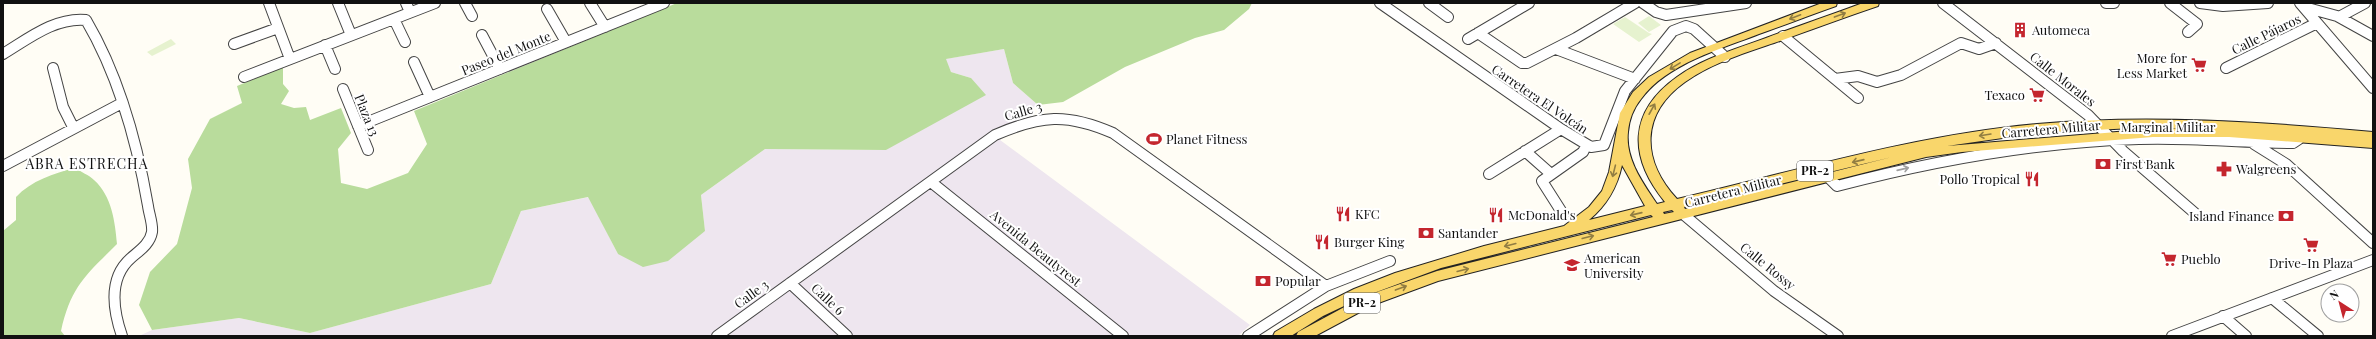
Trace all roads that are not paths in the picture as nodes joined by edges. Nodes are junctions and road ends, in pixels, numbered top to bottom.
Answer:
1 (269, 3) edge
2 (338, 3) edge
3 (406, 3) edge
4 (435, 3) edge
5 (465, 3) edge
6 (590, 3) edge
7 (634, 3) edge
8 (664, 3) edge
9 (1380, 3) edge
10 (1429, 3) edge
11 (1529, 3) edge
12 (1635, 3) edge
13 (1643, 3) edge
14 (1746, 3) edge
15 (1832, 3) edge
16 (1874, 3) edge
17 (1943, 3) edge
18 (2106, 3) edge
19 (2114, 3) edge
20 (2170, 3) edge
21 (2200, 3) edge
22 (2268, 3) edge
23 (2365, 3) edge
24 (2241, 5) edge
25 (2302, 5) edge
26 (547, 9) dead end
27 (410, 12) junction
28 (640, 12) junction
29 (472, 16) dead end
30 (1448, 17) dead end
31 (2339, 17) junction
32 (394, 19) junction
33 (2317, 23) junction
34 (605, 27) junction
35 (278, 28) junction
36 (2188, 32) dead end
37 (1478, 33) junction
38 (351, 35) junction
39 (482, 35) dead end
40 (1783, 36) junction
41 (2373, 36) edge
42 (1468, 40) dead end
43 (405, 42) dead end
44 (566, 42) junction
45 (1996, 43) junction
46 (234, 44) dead end
47 (325, 44) junction
48 (1715, 47) junction
49 (1556, 49) junction
50 (3, 54) edge
51 (1725, 57) junction
52 (290, 59) junction
53 (414, 62) dead end
54 (53, 68) dead end
55 (2226, 68) dead end
56 (335, 69) dead end
57 (500, 69) junction
58 (244, 77) dead end
59 (1635, 79) junction
60 (1835, 79) junction
61 (2373, 88) edge
62 (343, 89) dead end
63 (430, 97) junction
64 (1858, 98) dead end
65 (122, 103) junction
66 (2098, 125) junction
67 (358, 126) junction
68 (73, 127) junction
69 (1561, 129) junction
70 (1622, 133) junction
71 (2373, 136) edge
72 (2110, 138) junction
73 (2299, 138) junction
74 (2139, 139) junction
75 (2250, 142) junction
76 (2287, 143) junction
77 (2373, 144) edge
78 (1586, 146) junction
79 (368, 150) dead end
80 (1525, 151) junction
81 (2131, 158) junction
82 (2283, 160) junction
83 (3, 166) edge
84 (1489, 174) dead end
85 (1551, 174) junction
86 (931, 182) junction
87 (1679, 209) junction
88 (1563, 214) dead end
89 (1658, 214) junction
90 (2197, 215) dead end
91 (1562, 232) junction
92 (2373, 243) edge
93 (2373, 260) edge
94 (1390, 261) dead end
95 (790, 283) junction
96 (1326, 286) junction
97 (2272, 298) junction
98 (2223, 316) junction
99 (122, 336) edge
100 (717, 336) edge
101 (847, 336) edge
102 (1123, 336) edge
103 (1248, 336) edge
104 (1280, 336) edge
105 (1303, 336) edge
106 (1838, 336) edge
107 (2172, 336) edge
108 (2246, 336) edge
109 (2318, 336) edge

1 - 35 street
2 - 38 street
3 - 27 street
4 - 27 street
5 - 29 street
6 - 34 street
7 - 28 street
8 - 28 street, Paseo del Monte
9 - 69 street, Carretera El Volcán
10 - 30 street
11 - 37 street
12 - 49 street
13 - 14 street
15 -> 48 main road
40 -> 16 main road
17 - 45 street, Calle Morales
18 - 19 street
20 - 36 street
21 - 24 street
22 - 24 street
23 - 31 street
25 - 31 street
25 - 33 street
26 - 44 street
27 - 32 street
28 - 34 street, Paseo del Monte
31 - 41 street
32 - 38 street
32 - 43 street
33 - 55 street, Calle Pájaros
33 - 61 street
34 - 44 street, Paseo del Monte
35 - 46 street
35 - 52 street
37 - 42 street
37 - 49 street
38 - 47 street
39 - 57 street
40 - 51 main road
40 - 60 street
44 - 57 street, Paseo del Monte
45 - 60 street
45 - 66 street, Calle Morales
47 - 52 street
47 - 56 street
48 - 51 street, Carretera El Volcán
48 - 59 street, Carretera El Volcán
48 -> 70 main road
49 - 59 street
50 - 65 street
87 -> 51 main road
52 - 58 street
53 - 63 street
54 - 68 street
57 - 63 street, Paseo del Monte
59 - 78 street, Carretera El Volcán
60 - 64 street
62 - 67 street, Plaza 13
63 - 67 street, Paseo del Monte
65 - 68 street
65 - 99 street
66 - 71 main road, Carretera Militar / PR-2
66 - 72 street, Calle Morales
66 -> 87 main road, Carretera Militar / PR-2
67 - 79 street, Plaza 13
68 - 83 street
69 - 78 street, Carretera El Volcán
69 - 80 street
70 - 89 main road
70 -> 91 main road
72 - 73 main road, Carretera Militar / PR-2
72 - 74 street, Marginal Militar
72 - 81 street, Calle Morales
87 -> 72 main road, Carretera Militar / PR-2
73 - 76 street, Marginal Militar
73 - 77 main road, Carretera Militar / PR-2
74 - 75 street, Marginal Militar
74 - 81 street
75 - 76 street, Marginal Militar
75 - 82 street
76 - 82 street
78 - 85 street
80 - 84 street
80 - 85 street
81 - 90 street, Calle Morales
82 - 92 street
85 - 88 street
86 - 95 street, Calle 3
86 - 96 street, Calle 3
86 - 102 street, Avenida Beautyrest
87 - 89 main road, Carretera Militar / PR-2
87 - 106 street, Calle Rossy
89 -> 91 main road, Carretera Militar / PR-2
105 -> 89 main road, Carretera Militar / PR-2
91 -> 104 main road, Carretera Militar / PR-2
93 - 97 street
94 - 96 street
95 - 100 street, Calle 3
95 - 101 street, Calle 6
96 - 103 street
97 - 98 street
97 - 109 street
98 - 107 street
98 - 108 street

